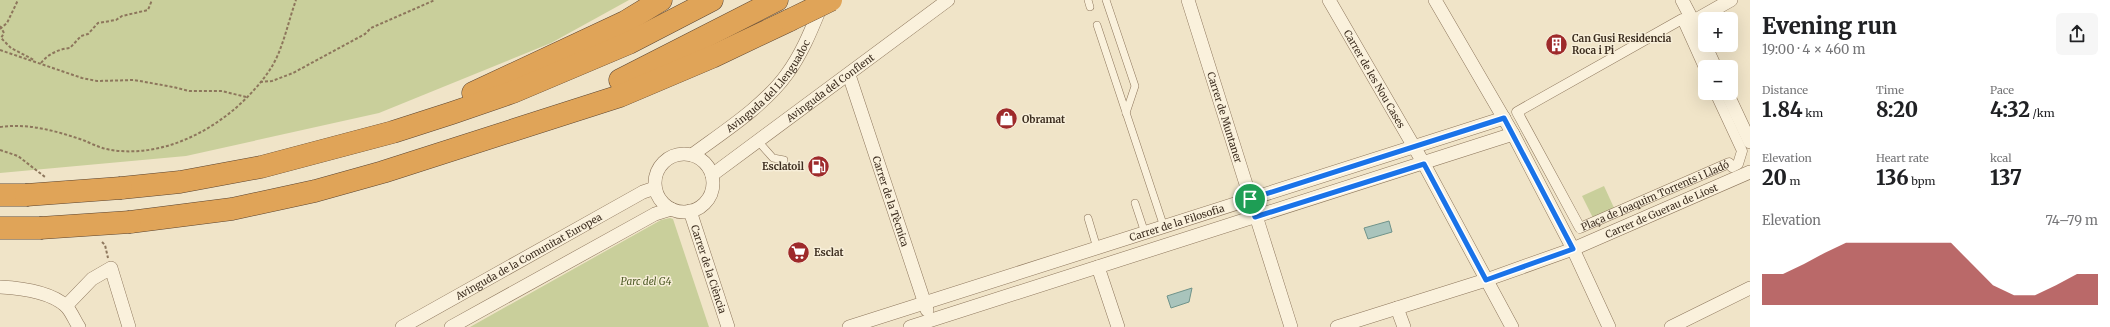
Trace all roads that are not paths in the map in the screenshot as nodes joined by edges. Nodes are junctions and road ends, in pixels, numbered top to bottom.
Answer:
1 (662, 0) edge
2 (712, 0) edge
3 (777, 0) edge
4 (824, 0) edge
5 (831, 0) edge
6 (948, 0) edge
7 (1106, 0) edge
8 (1188, 0) edge
9 (1329, 0) edge
10 (1435, 0) edge
11 (1682, 0) edge
12 (1731, 0) edge
13 (1694, 21) junction
14 (1097, 24) dead end
15 (1698, 30) edge
16 (1700, 60) edge
17 (849, 75) junction
18 (1718, 100) edge
19 (1730, 100) edge
20 (1126, 113) junction
21 (1504, 118) junction
22 (512, 130) junction
23 (393, 132) junction
24 (1513, 134) junction
25 (758, 140) junction
26 (1750, 142) edge
27 (1414, 147) junction
28 (692, 155) junction
29 (784, 160) dead end
30 (1424, 164) junction
31 (1750, 172) edge
32 (712, 175) junction
33 (655, 188) junction
34 (0, 195) edge
35 (1250, 199) junction
36 (1135, 203) dead end
37 (671, 209) junction
38 (690, 211) junction
39 (1255, 217) junction
40 (1088, 218) dead end
41 (1164, 227) junction
42 (0, 228) edge
43 (1145, 233) junction
44 (1097, 248) junction
45 (1573, 249) junction
46 (1098, 268) junction
47 (1486, 280) junction
48 (0, 287) edge
49 (1750, 288) edge
50 (925, 303) junction
51 (66, 306) junction
52 (1398, 308) junction
53 (932, 324) edge
54 (79, 327) edge
55 (129, 327) edge
56 (402, 327) edge
57 (452, 327) edge
58 (728, 327) edge
59 (849, 327) edge
60 (910, 327) edge
61 (1118, 327) edge
62 (1291, 327) edge
63 (1336, 327) edge
64 (1404, 327) edge
65 (1512, 327) edge
66 (1609, 327) edge
67 (1671, 327) edge

1 - 23 highway
2 - 23 highway
3 - 22 highway
4 - 28 street, Avinguda del Llenguadoc
5 - 22 highway, bridge
6 - 17 street, Avinguda del Conflent
7 - 20 lane
8 - 35 street, Carrer de Muntaner
9 - 27 street, Carrer de les Nou Cases
10 - 21 street
11 - 13 street
12 - 13 street
13 - 15 street
14 - 20 lane
16 - 18 street, Plaça de Joaquim Torrents i Lladó
17 - 25 street, Avinguda del Conflent
17 - 50 street, Carrer de la Tècnica
19 - 26 street
20 - 41 lane
21 - 24 street
21 - 27 street, Carrer de la Filosofia
22 - 42 highway, bridge
23 - 34 highway, bridge
24 - 30 street, Carrer de la Filosofia
24 - 45 street
25 - 29 lane
25 - 32 street, Avinguda del Conflent
27 - 30 street, Carrer de les Nou Cases
27 - 35 street, Carrer de la Filosofia
28 - 32 street
28 - 33 street
30 - 39 street, Carrer de la Filosofia
30 - 47 street, Carrer de les Nou Cases
31 - 45 street, Carrer de Guerau de Liost
32 - 38 street
33 - 37 street
33 - 56 street, Avinguda de la Comunitat Europea
35 - 39 street, Carrer de Muntaner
35 - 41 street, Carrer de la Filosofia
36 - 43 lane
37 - 38 street
37 - 57 street
38 - 58 street, Carrer de la Ciència
39 - 46 street, Carrer de la Filosofia
39 - 62 street, Carrer de Muntaner
40 - 44 lane
41 - 43 street, Carrer de la Filosofia
43 - 44 street, Carrer de la Filosofia
44 - 50 street, Carrer de la Filosofia
45 - 47 street, Carrer de Guerau de Liost
45 - 66 street
46 - 53 street, Carrer de la Filosofia
46 - 61 street
47 - 52 street, Carrer de Guerau de Liost
47 - 65 street, Carrer de les Nou Cases
48 - 51 street
49 - 67 street
50 - 53 street, Carrer de la Tècnica
50 - 59 street, Carrer de la Filosofia
51 - 54 street
51 - 55 street
52 - 63 street, Carrer de Guerau de Liost
52 - 64 street
53 - 60 street, Carrer de la Filosofia

